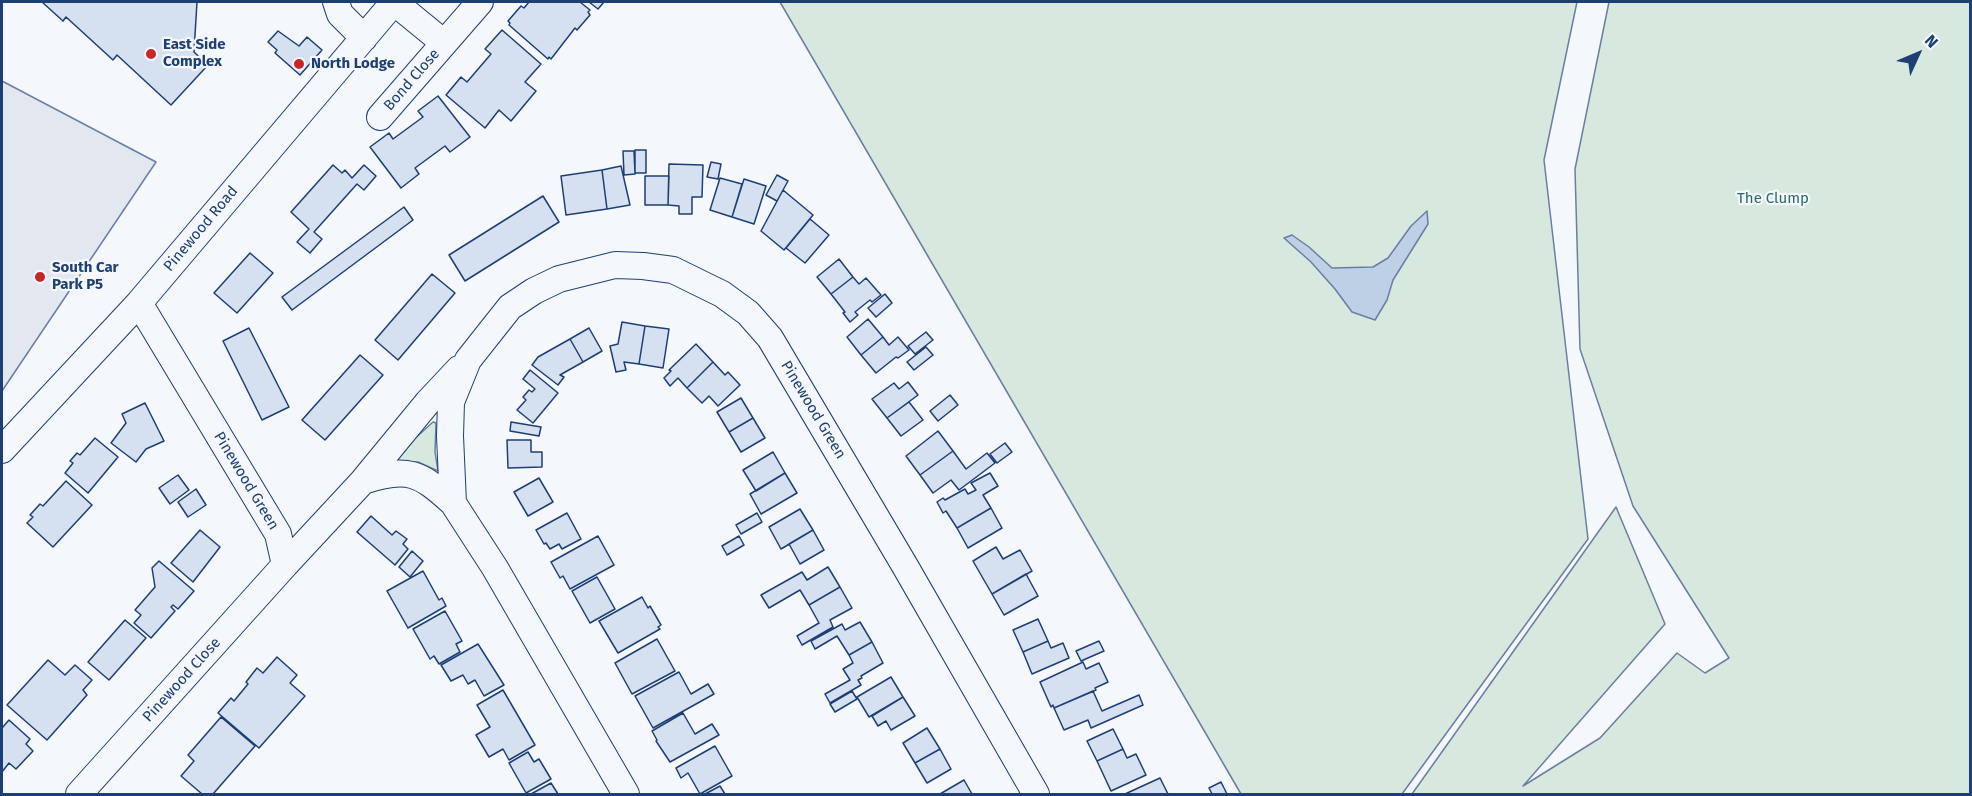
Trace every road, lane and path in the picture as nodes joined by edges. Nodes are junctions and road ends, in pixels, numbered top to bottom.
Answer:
1 (336, 2) edge
2 (394, 2) edge
3 (480, 2) edge
4 (364, 38) junction
5 (444, 43) junction
6 (380, 117) dead end
7 (139, 303) junction
8 (468, 360) junction
9 (2, 450) edge
10 (363, 481) junction
11 (453, 503) junction
12 (285, 565) junction
13 (79, 795) edge
14 (626, 795) edge
15 (1036, 795) edge

1 - 4 street
2 - 4 street, Pinewood Road
2 - 5 street, Bond Close
3 - 5 street, Bond Close
4 - 7 street, Pinewood Road
5 - 6 street, Bond Close
7 - 9 street, Pinewood Road
7 - 12 street, Pinewood Green
8 - 10 street, Pinewood Green
8 - 11 street, Pinewood Green
8 - 15 street, Pinewood Green
10 - 11 street
10 - 12 street, Pinewood Green
11 - 14 street
12 - 13 street, Pinewood Close

